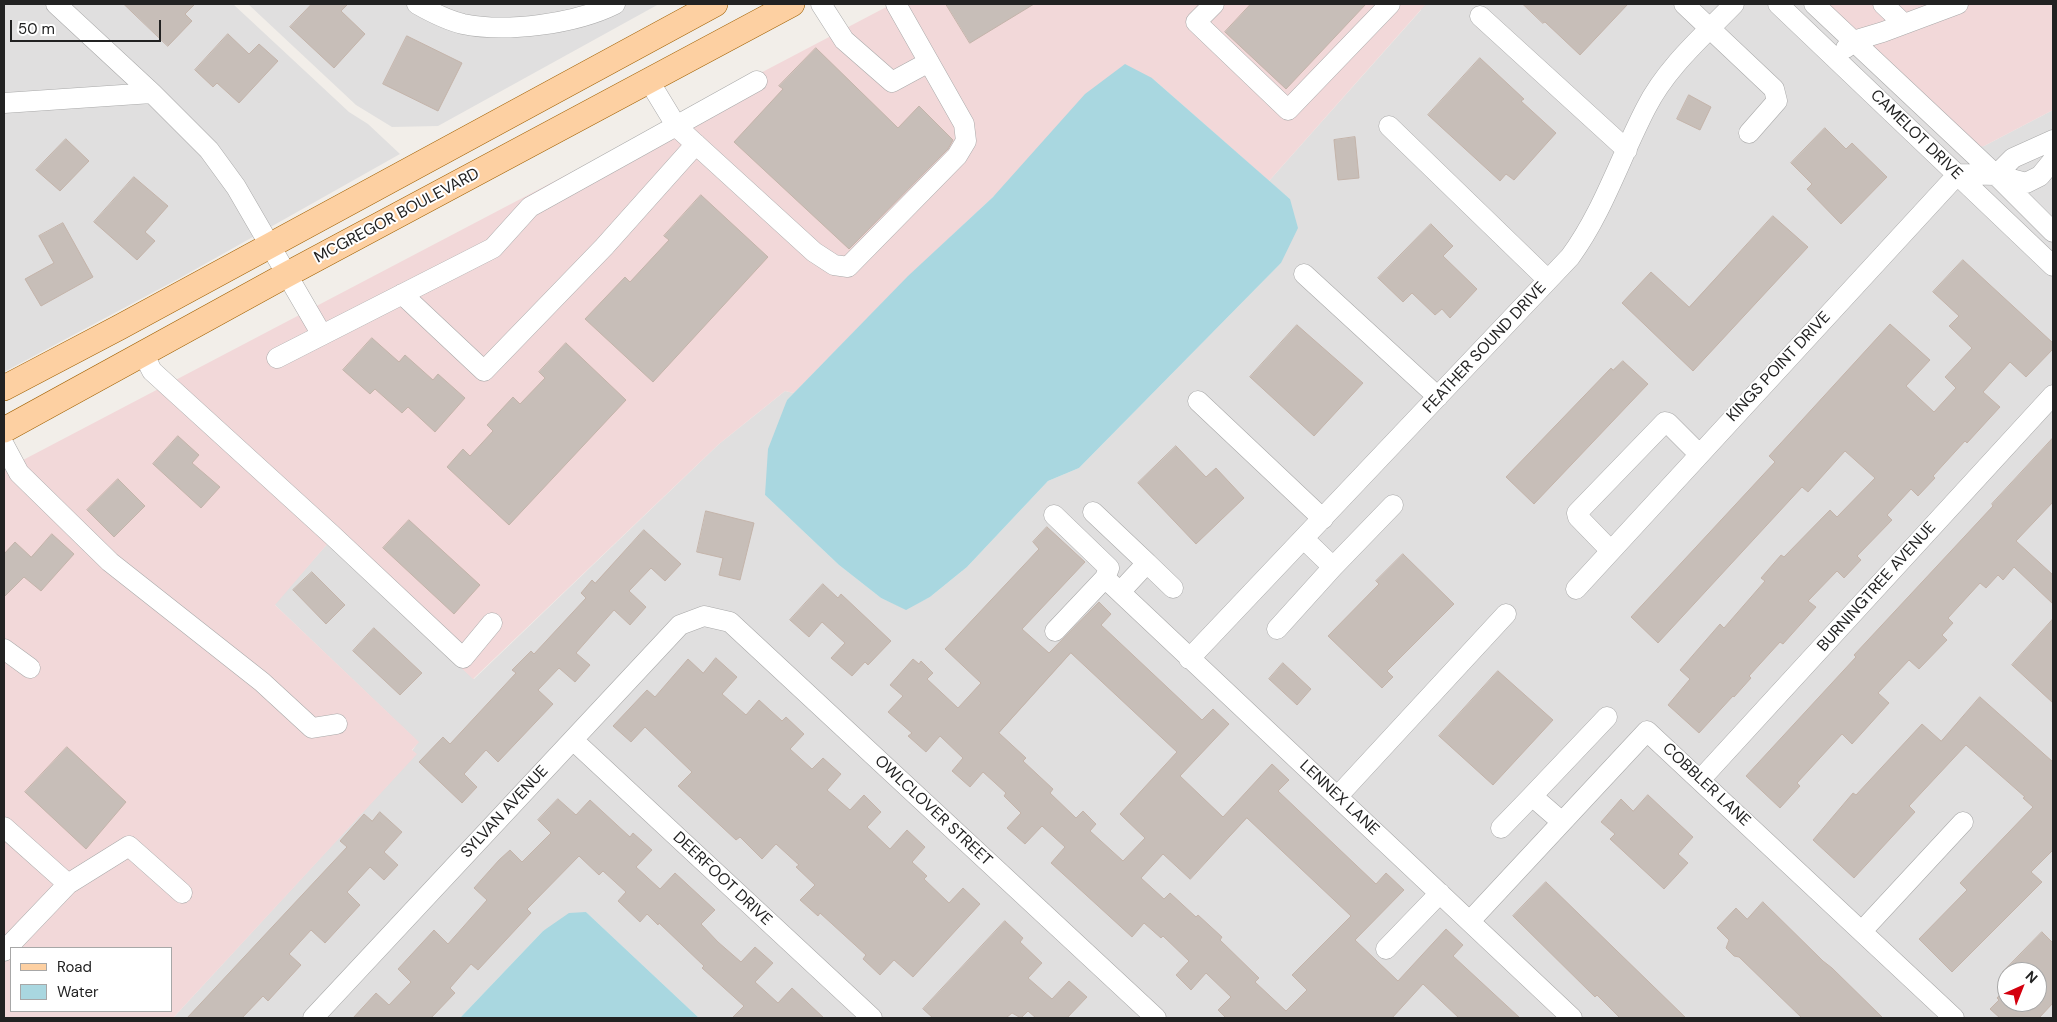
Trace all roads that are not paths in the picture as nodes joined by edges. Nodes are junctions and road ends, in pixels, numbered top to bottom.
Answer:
1 (56, 4) edge
2 (417, 4) edge
3 (615, 4) edge
4 (715, 4) edge
5 (792, 4) edge
6 (820, 4) edge
7 (896, 4) edge
8 (1214, 4) edge
9 (1390, 4) edge
10 (1684, 4) edge
11 (1734, 4) edge
12 (1778, 4) edge
13 (1814, 4) edge
14 (1883, 4) edge
15 (1958, 4) edge
16 (1480, 16) dead end
17 (1904, 24) junction
18 (1710, 29) junction
19 (1853, 41) junction
20 (1836, 58) junction
21 (929, 62) junction
22 (649, 81) junction
23 (757, 81) dead end
24 (152, 93) junction
25 (4, 103) edge
26 (1389, 126) dead end
27 (677, 127) junction
28 (1749, 133) dead end
29 (2053, 140) edge
30 (696, 144) junction
31 (1626, 150) junction
32 (2053, 160) edge
33 (1958, 174) junction
34 (1996, 175) junction
35 (2053, 232) edge
36 (270, 244) junction
37 (2053, 266) edge
38 (1304, 274) dead end
39 (286, 275) junction
40 (1548, 280) junction
41 (402, 294) junction
42 (322, 335) junction
43 (143, 353) junction
44 (277, 358) dead end
45 (4, 388) edge
46 (2053, 395) edge
47 (1438, 398) junction
48 (1198, 401) dead end
49 (4, 430) edge
50 (4, 445) edge
51 (1699, 454) junction
52 (1393, 505) dead end
53 (1093, 512) dead end
54 (1054, 516) dead end
55 (1323, 520) junction
56 (1304, 539) junction
57 (1611, 551) junction
58 (1147, 563) junction
59 (1333, 567) junction
60 (1105, 578) junction
61 (1173, 588) dead end
62 (1576, 589) dead end
63 (1120, 592) junction
64 (1506, 614) dead end
65 (704, 616) joint
66 (492, 623) dead end
67 (1278, 629) dead end
68 (1056, 631) dead end
69 (4, 648) edge
70 (1189, 659) junction
71 (30, 668) dead end
72 (1607, 717) dead end
73 (337, 724) dead end
74 (573, 740) junction
75 (1700, 780) junction
76 (1337, 796) junction
77 (1532, 796) junction
78 (1562, 822) junction
79 (1963, 822) dead end
80 (1501, 828) dead end
81 (7, 838) edge
82 (68, 884) junction
83 (1440, 893) junction
84 (182, 894) dead end
85 (1470, 921) junction
86 (1862, 931) junction
87 (1386, 949) dead end
88 (4, 951) edge
89 (313, 1018) edge
90 (872, 1018) edge
91 (1156, 1018) edge
92 (1572, 1018) edge
93 (1954, 1018) edge

1 - 24 street
2 - 3 street
4 - 36 main road
5 - 22 main road, MCGREGOR BOULEVARD
6 - 21 street
7 - 21 street
8 - 9 street
10 - 18 street
11 - 18 street, FEATHER SOUND DRIVE
12 - 20 street, CAMELOT DRIVE
13 - 19 street, CAMELOT DRIVE
14 - 17 street
15 - 17 street
16 - 31 street
17 - 19 street
18 - 28 street
18 - 31 street, FEATHER SOUND DRIVE
19 - 20 street
19 - 34 street, CAMELOT DRIVE
20 - 33 street, CAMELOT DRIVE
21 - 30 street
22 - 27 street
22 - 39 main road, MCGREGOR BOULEVARD
23 - 27 street
24 - 25 street
24 - 36 street
26 - 40 street
27 - 30 street
27 - 41 street
29 - 34 street
30 - 41 street
31 - 40 street, FEATHER SOUND DRIVE
32 - 34 street
33 - 34 street
33 - 37 street, CAMELOT DRIVE
33 - 51 street, KINGS POINT DRIVE
34 - 35 street, CAMELOT DRIVE
36 - 39 street
36 - 45 main road
38 - 47 street
39 - 42 street
39 - 43 main road, MCGREGOR BOULEVARD
40 - 47 street, FEATHER SOUND DRIVE
41 - 42 street
42 - 44 street
43 - 49 main road, MCGREGOR BOULEVARD
43 - 66 street
46 - 75 street, BURNINGTREE AVENUE
47 - 55 street, FEATHER SOUND DRIVE
48 - 55 street
50 - 73 street
51 - 57 street, KINGS POINT DRIVE
51 - 57 street
52 - 59 street
53 - 58 street
54 - 60 street
55 - 56 street, FEATHER SOUND DRIVE
56 - 59 street
56 - 70 street, FEATHER SOUND DRIVE
57 - 62 street, KINGS POINT DRIVE
58 - 61 street
58 - 63 street
59 - 67 street
60 - 63 street, LENNEX LANE
60 - 68 street
63 - 70 street, LENNEX LANE
64 - 76 street
65 - 74 street, SYLVAN AVENUE
65 - 91 street, OWLCLOVER STREET
69 - 71 street
70 - 76 street, LENNEX LANE
72 - 77 street
74 - 89 street, SYLVAN AVENUE
74 - 90 street, DEERFOOT DRIVE
75 - 78 street, COBBLER LANE
75 - 86 street, COBBLER LANE
76 - 83 street, LENNEX LANE
77 - 78 street
77 - 80 street
78 - 85 street, COBBLER LANE
79 - 86 street
81 - 82 street
82 - 84 street
82 - 88 street
83 - 85 street, LENNEX LANE
83 - 87 street
85 - 92 street, LENNEX LANE
86 - 93 street, COBBLER LANE

